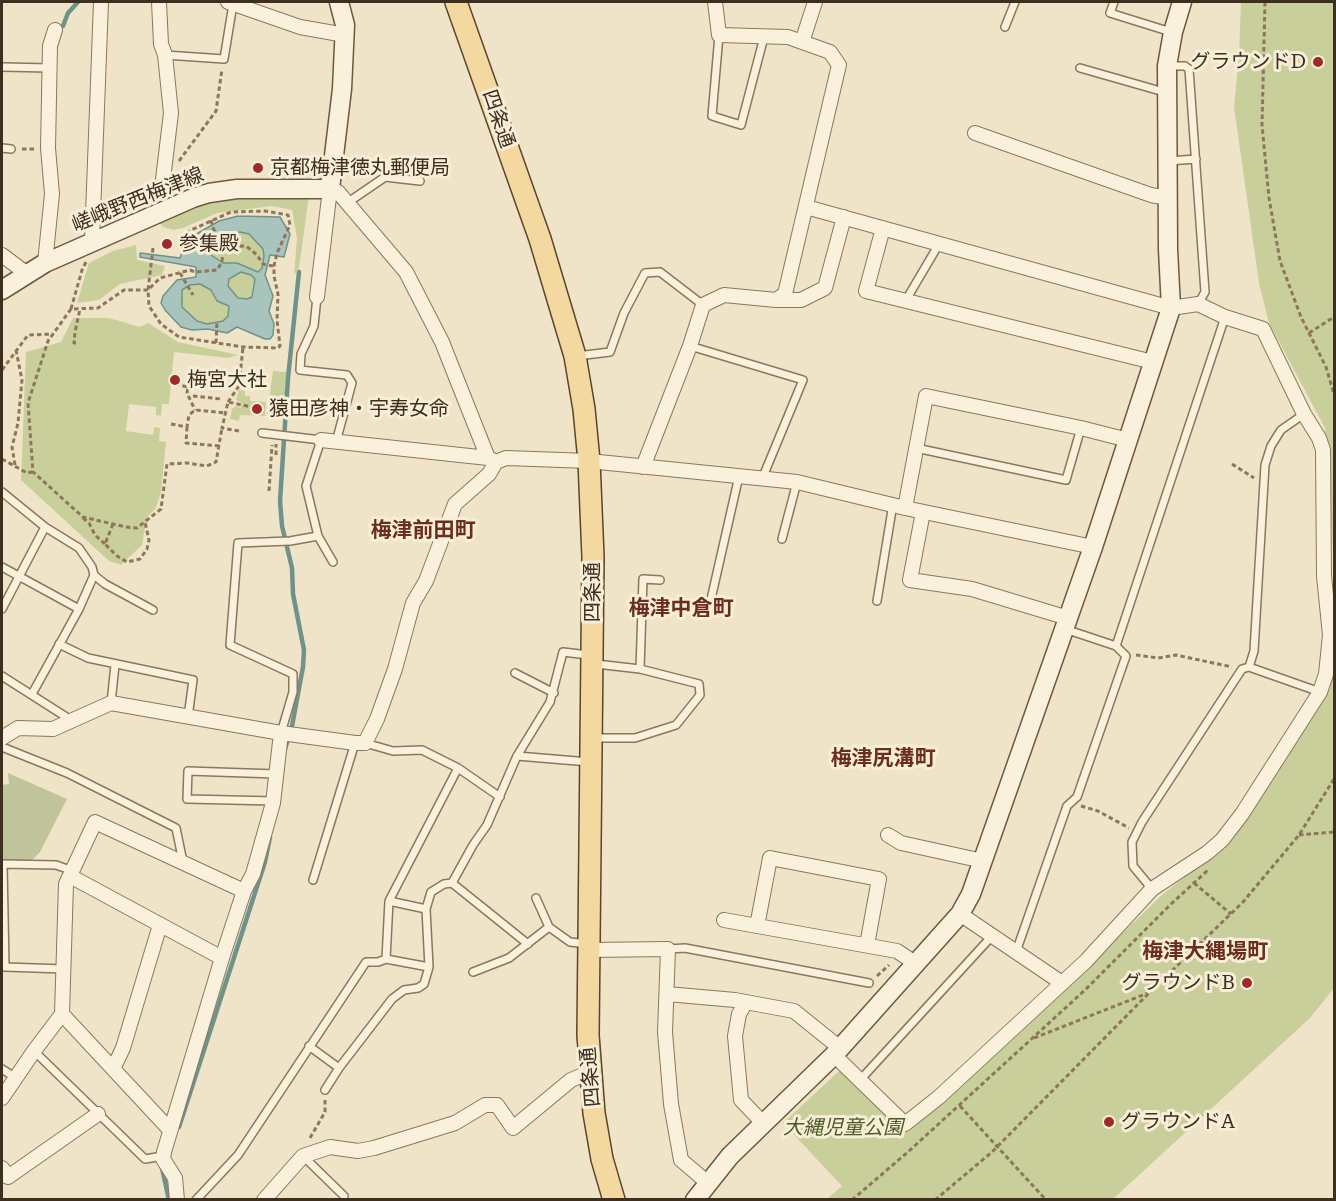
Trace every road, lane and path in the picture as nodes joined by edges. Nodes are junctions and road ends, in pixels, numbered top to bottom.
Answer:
1 (101, 2) edge
2 (159, 2) edge
3 (339, 2) edge
4 (456, 2) edge
5 (715, 2) edge
6 (815, 2) edge
7 (1015, 2) edge
8 (1114, 2) edge
9 (1182, 2) edge
10 (1265, 2) edge
11 (231, 3) edge
12 (1005, 27) dead end
13 (55, 30) dead end
14 (1173, 32) junction
15 (345, 35) junction
16 (719, 35) junction
17 (764, 37) junction
18 (802, 42) junction
19 (165, 56) junction
20 (1167, 66) junction
21 (2, 67) edge
22 (50, 68) junction
23 (1080, 68) dead end
24 (1167, 92) junction
25 (975, 133) dead end
26 (2, 148) edge
27 (48, 148) junction
28 (11, 149) joint
29 (1196, 159) junction
30 (1168, 161) junction
31 (163, 179) dead end
32 (420, 181) dead end
33 (330, 189) junction
34 (1168, 198) junction
35 (347, 203) junction
36 (806, 207) junction
37 (844, 218) junction
38 (211, 220) junction
39 (883, 228) junction
40 (189, 231) dead end
41 (939, 244) junction
42 (153, 248) dead end
43 (223, 249) junction
44 (90, 250) junction
45 (2, 255) edge
46 (45, 263) junction
47 (274, 266) junction
48 (26, 273) junction
49 (180, 273) junction
50 (2, 290) edge
51 (148, 290) junction
52 (193, 295) dead end
53 (317, 297) joint
54 (776, 300) junction
55 (906, 300) junction
56 (1198, 304) junction
57 (703, 305) junction
58 (1171, 308) junction
59 (71, 309) junction
60 (80, 309) junction
61 (1225, 317) junction
62 (1335, 317) edge
63 (217, 321) dead end
64 (1309, 333) junction
65 (53, 334) junction
66 (76, 343) dead end
67 (216, 343) junction
68 (690, 346) junction
69 (243, 347) junction
70 (16, 350) junction
71 (575, 356) junction
72 (1153, 362) junction
73 (2, 370) edge
74 (175, 384) dead end
75 (1335, 394) edge
76 (193, 396) dead end
77 (221, 399) dead end
78 (228, 402) junction
79 (252, 407) dead end
80 (195, 410) junction
81 (225, 413) junction
82 (1304, 414) junction
83 (171, 424) dead end
84 (188, 427) junction
85 (222, 428) junction
86 (1081, 428) junction
87 (239, 431) dead end
88 (262, 433) dead end
89 (275, 435) junction
90 (321, 440) junction
91 (1128, 440) junction
92 (336, 441) junction
93 (220, 446) junction
94 (916, 448) junction
95 (2, 459) edge
96 (492, 460) junction
97 (590, 461) junction
98 (1232, 464) dead end
99 (15, 465) junction
100 (643, 467) junction
101 (33, 472) junction
102 (739, 476) junction
103 (762, 478) junction
104 (1264, 480) junction
105 (797, 482) junction
106 (269, 491) dead end
107 (2, 492) edge
108 (899, 506) junction
109 (923, 512) junction
110 (83, 518) junction
111 (146, 522) junction
112 (114, 524) junction
113 (45, 527) junction
114 (318, 536) junction
115 (782, 538) dead end
116 (105, 544) junction
117 (1093, 547) junction
118 (333, 562) dead end
119 (2, 567) edge
120 (94, 575) junction
121 (19, 576) junction
122 (660, 580) dead end
123 (877, 601) dead end
124 (709, 608) dead end
125 (2, 609) edge
126 (79, 609) junction
127 (153, 610) dead end
128 (1066, 623) junction
129 (59, 644) junction
130 (1116, 646) junction
131 (1125, 656) junction
132 (593, 660) junction
133 (115, 665) junction
134 (1246, 668) junction
135 (640, 669) junction
136 (515, 673) dead end
137 (2, 676) edge
138 (1320, 692) junction
139 (554, 693) junction
140 (32, 694) junction
141 (111, 704) junction
142 (188, 717) junction
143 (73, 722) junction
144 (281, 733) junction
145 (2, 738) edge
146 (591, 738) junction
147 (360, 743) junction
148 (2, 747) edge
149 (517, 756) junction
150 (591, 762) junction
151 (458, 768) junction
152 (276, 774) junction
153 (1335, 779) edge
154 (500, 797) junction
155 (274, 801) junction
156 (1071, 803) junction
157 (1137, 832) junction
158 (1335, 832) edge
159 (888, 835) dead end
160 (1299, 835) junction
161 (983, 861) junction
162 (183, 864) junction
163 (71, 873) junction
164 (313, 880) dead end
165 (452, 883) junction
166 (1194, 883) dead end
167 (1152, 889) junction
168 (244, 891) junction
169 (536, 898) dead end
170 (389, 901) junction
171 (426, 909) junction
172 (960, 914) junction
173 (1231, 914) junction
174 (724, 920) dead end
175 (160, 925) junction
176 (757, 926) junction
177 (549, 927) junction
178 (992, 936) junction
179 (528, 944) junction
180 (867, 945) junction
181 (590, 947) junction
182 (668, 948) junction
183 (1016, 952) junction
184 (222, 958) junction
185 (386, 959) junction
186 (915, 963) junction
187 (429, 968) junction
188 (64, 969) junction
189 (473, 972) dead end
190 (869, 983) dead end
191 (1062, 983) junction
192 (1150, 992) junction
193 (667, 994) junction
194 (746, 1002) junction
195 (62, 1014) junction
196 (309, 1046) junction
197 (34, 1051) junction
198 (837, 1052) junction
199 (339, 1068) junction
200 (2, 1069) edge
201 (112, 1069) junction
202 (590, 1072) junction
203 (16, 1078) junction
204 (861, 1079) junction
205 (325, 1090) joint
206 (2, 1098) edge
207 (960, 1105) junction
208 (98, 1114) junction
209 (763, 1123) junction
210 (170, 1130) junction
211 (997, 1146) junction
212 (164, 1156) junction
213 (303, 1156) junction
214 (4, 1175) edge
215 (708, 1183) junction
216 (344, 1196) dead end
217 (267, 1198) edge
218 (177, 1200) edge
219 (196, 1200) edge
220 (614, 1200) edge
221 (695, 1200) edge
222 (852, 1200) edge
223 (935, 1200) edge
224 (1046, 1200) edge

1 - 44 street
2 - 19 street
3 - 15 street
4 - 71 main road, 四条通
5 - 16 street
6 - 18 street
7 - 12 lane
8 - 14 lane
9 - 14 street
10 - 64 path
11 - 15 street
11 - 19 lane
13 - 22 street
14 - 20 street
15 - 33 street
16 - 17 street
16 - 17 lane
17 - 18 street
18 - 36 street
19 - 31 street
20 - 24 street
20 - 29 lane
21 - 22 lane
22 - 27 street
23 - 24 lane
24 - 30 street
25 - 34 street
26 - 28 lane
27 - 28 path
27 - 46 street
29 - 30 lane
29 - 56 lane
30 - 34 street
32 - 35 lane
33 - 35 street
33 - 44 street, 嵯峨野西梅津線
33 - 53 street
34 - 58 street
35 - 96 street
36 - 37 street
36 - 54 street
37 - 39 street
37 - 54 street
38 - 40 path
38 - 43 path
38 - 47 path
39 - 41 street
39 - 55 street
41 - 55 lane
41 - 58 street
42 - 51 path
43 - 47 path
43 - 49 path
44 - 46 street, 嵯峨野西梅津線
44 - 59 path
45 - 48 street
46 - 48 street, 嵯峨野西梅津線
47 - 69 path
48 - 50 street, 嵯峨野西梅津線
49 - 51 path
49 - 52 path
51 - 60 path
51 - 67 path
53 - 92 lane
54 - 57 street
55 - 72 street
56 - 58 street
56 - 61 street
57 - 68 street
57 - 71 lane
58 - 72 street
59 - 60 path
59 - 65 path
60 - 66 path
61 - 82 street
61 - 130 lane
62 - 64 path
63 - 67 path
64 - 75 path
65 - 70 path
65 - 101 path
67 - 69 path
68 - 100 street
68 - 103 lane
69 - 78 path
70 - 73 path
70 - 99 path
71 - 97 main road, 四条通
72 - 91 street
74 - 80 path
76 - 77 path
78 - 79 path
78 - 81 path
80 - 81 path
80 - 84 path
81 - 85 path
82 - 104 lane
82 - 138 street
83 - 84 path
84 - 93 path
85 - 87 path
85 - 93 path
86 - 91 street
86 - 94 lane
86 - 94 street
88 - 89 lane
89 - 90 lane
89 - 106 path
90 - 92 street
90 - 114 lane
91 - 117 street
92 - 96 street
93 - 111 path
94 - 108 street
95 - 99 path
96 - 97 street
96 - 147 street
97 - 100 street
97 - 132 main road, 四条通
98 - 104 path
99 - 101 path
100 - 102 street
101 - 110 path
102 - 103 street
102 - 124 lane
103 - 105 street
104 - 134 lane
105 - 108 street
105 - 115 lane
107 - 113 lane
108 - 109 street
108 - 123 lane
109 - 117 street
109 - 128 street
110 - 112 path
110 - 116 path
111 - 112 path
111 - 116 path
112 - 116 path
113 - 120 lane
113 - 121 lane
114 - 118 lane
114 - 144 lane
117 - 128 street
119 - 121 lane
120 - 126 lane
120 - 127 lane
121 - 125 lane
121 - 126 lane
122 - 135 lane
126 - 129 lane
128 - 130 lane
128 - 161 street
129 - 133 lane
129 - 140 lane
130 - 131 lane
131 - 134 path
131 - 156 lane
132 - 135 lane
132 - 139 lane
132 - 146 main road, 四条通
133 - 141 lane
133 - 142 lane
134 - 138 lane
134 - 157 lane
135 - 146 lane
136 - 139 lane
137 - 140 lane
138 - 167 street
139 - 149 lane
140 - 143 lane
141 - 142 street
141 - 143 street
142 - 144 street
143 - 145 street
144 - 147 street
144 - 152 street
146 - 150 main road, 四条通
147 - 151 lane
147 - 164 lane
148 - 162 lane
149 - 150 lane
149 - 154 lane
150 - 181 main road, 四条通
151 - 154 lane
151 - 170 lane
152 - 155 street
152 - 155 lane
153 - 160 path
154 - 165 lane
155 - 168 street
156 - 157 path
156 - 183 lane
157 - 167 lane
158 - 160 path
159 - 161 street
160 - 173 path
161 - 172 street
162 - 163 street
162 - 168 street
163 - 175 street
163 - 188 street
163 - 188 lane
165 - 171 lane
165 - 179 lane
166 - 173 path
167 - 191 street
168 - 184 street
169 - 177 lane
170 - 171 lane
170 - 185 lane
171 - 187 lane
172 - 178 street
172 - 186 street
173 - 192 path
174 - 176 street
175 - 184 street
175 - 201 street
176 - 180 street
176 - 180 street
177 - 179 lane
177 - 181 lane
178 - 183 street
178 - 204 lane
179 - 189 lane
180 - 186 street
181 - 182 street
181 - 202 main road, 四条通
182 - 190 lane
182 - 193 street
183 - 191 street
184 - 210 street
185 - 187 lane
185 - 196 lane
186 - 198 street
187 - 199 lane
188 - 195 street
191 - 204 street
192 - 207 path
192 - 211 path
193 - 194 street
193 - 215 street
194 - 198 street
194 - 209 street
195 - 197 street
195 - 201 street
196 - 199 lane
196 - 219 lane
197 - 203 street
197 - 208 lane
198 - 204 street
198 - 209 street
199 - 205 lane
200 - 203 lane
201 - 210 street
202 - 213 street
202 - 220 main road, 四条通
203 - 206 street
205 - 213 path
207 - 211 path
207 - 222 path
208 - 212 lane
208 - 214 street
209 - 215 street
210 - 212 street
211 - 223 path
211 - 224 path
212 - 218 street
213 - 216 lane
213 - 217 street
215 - 221 street

